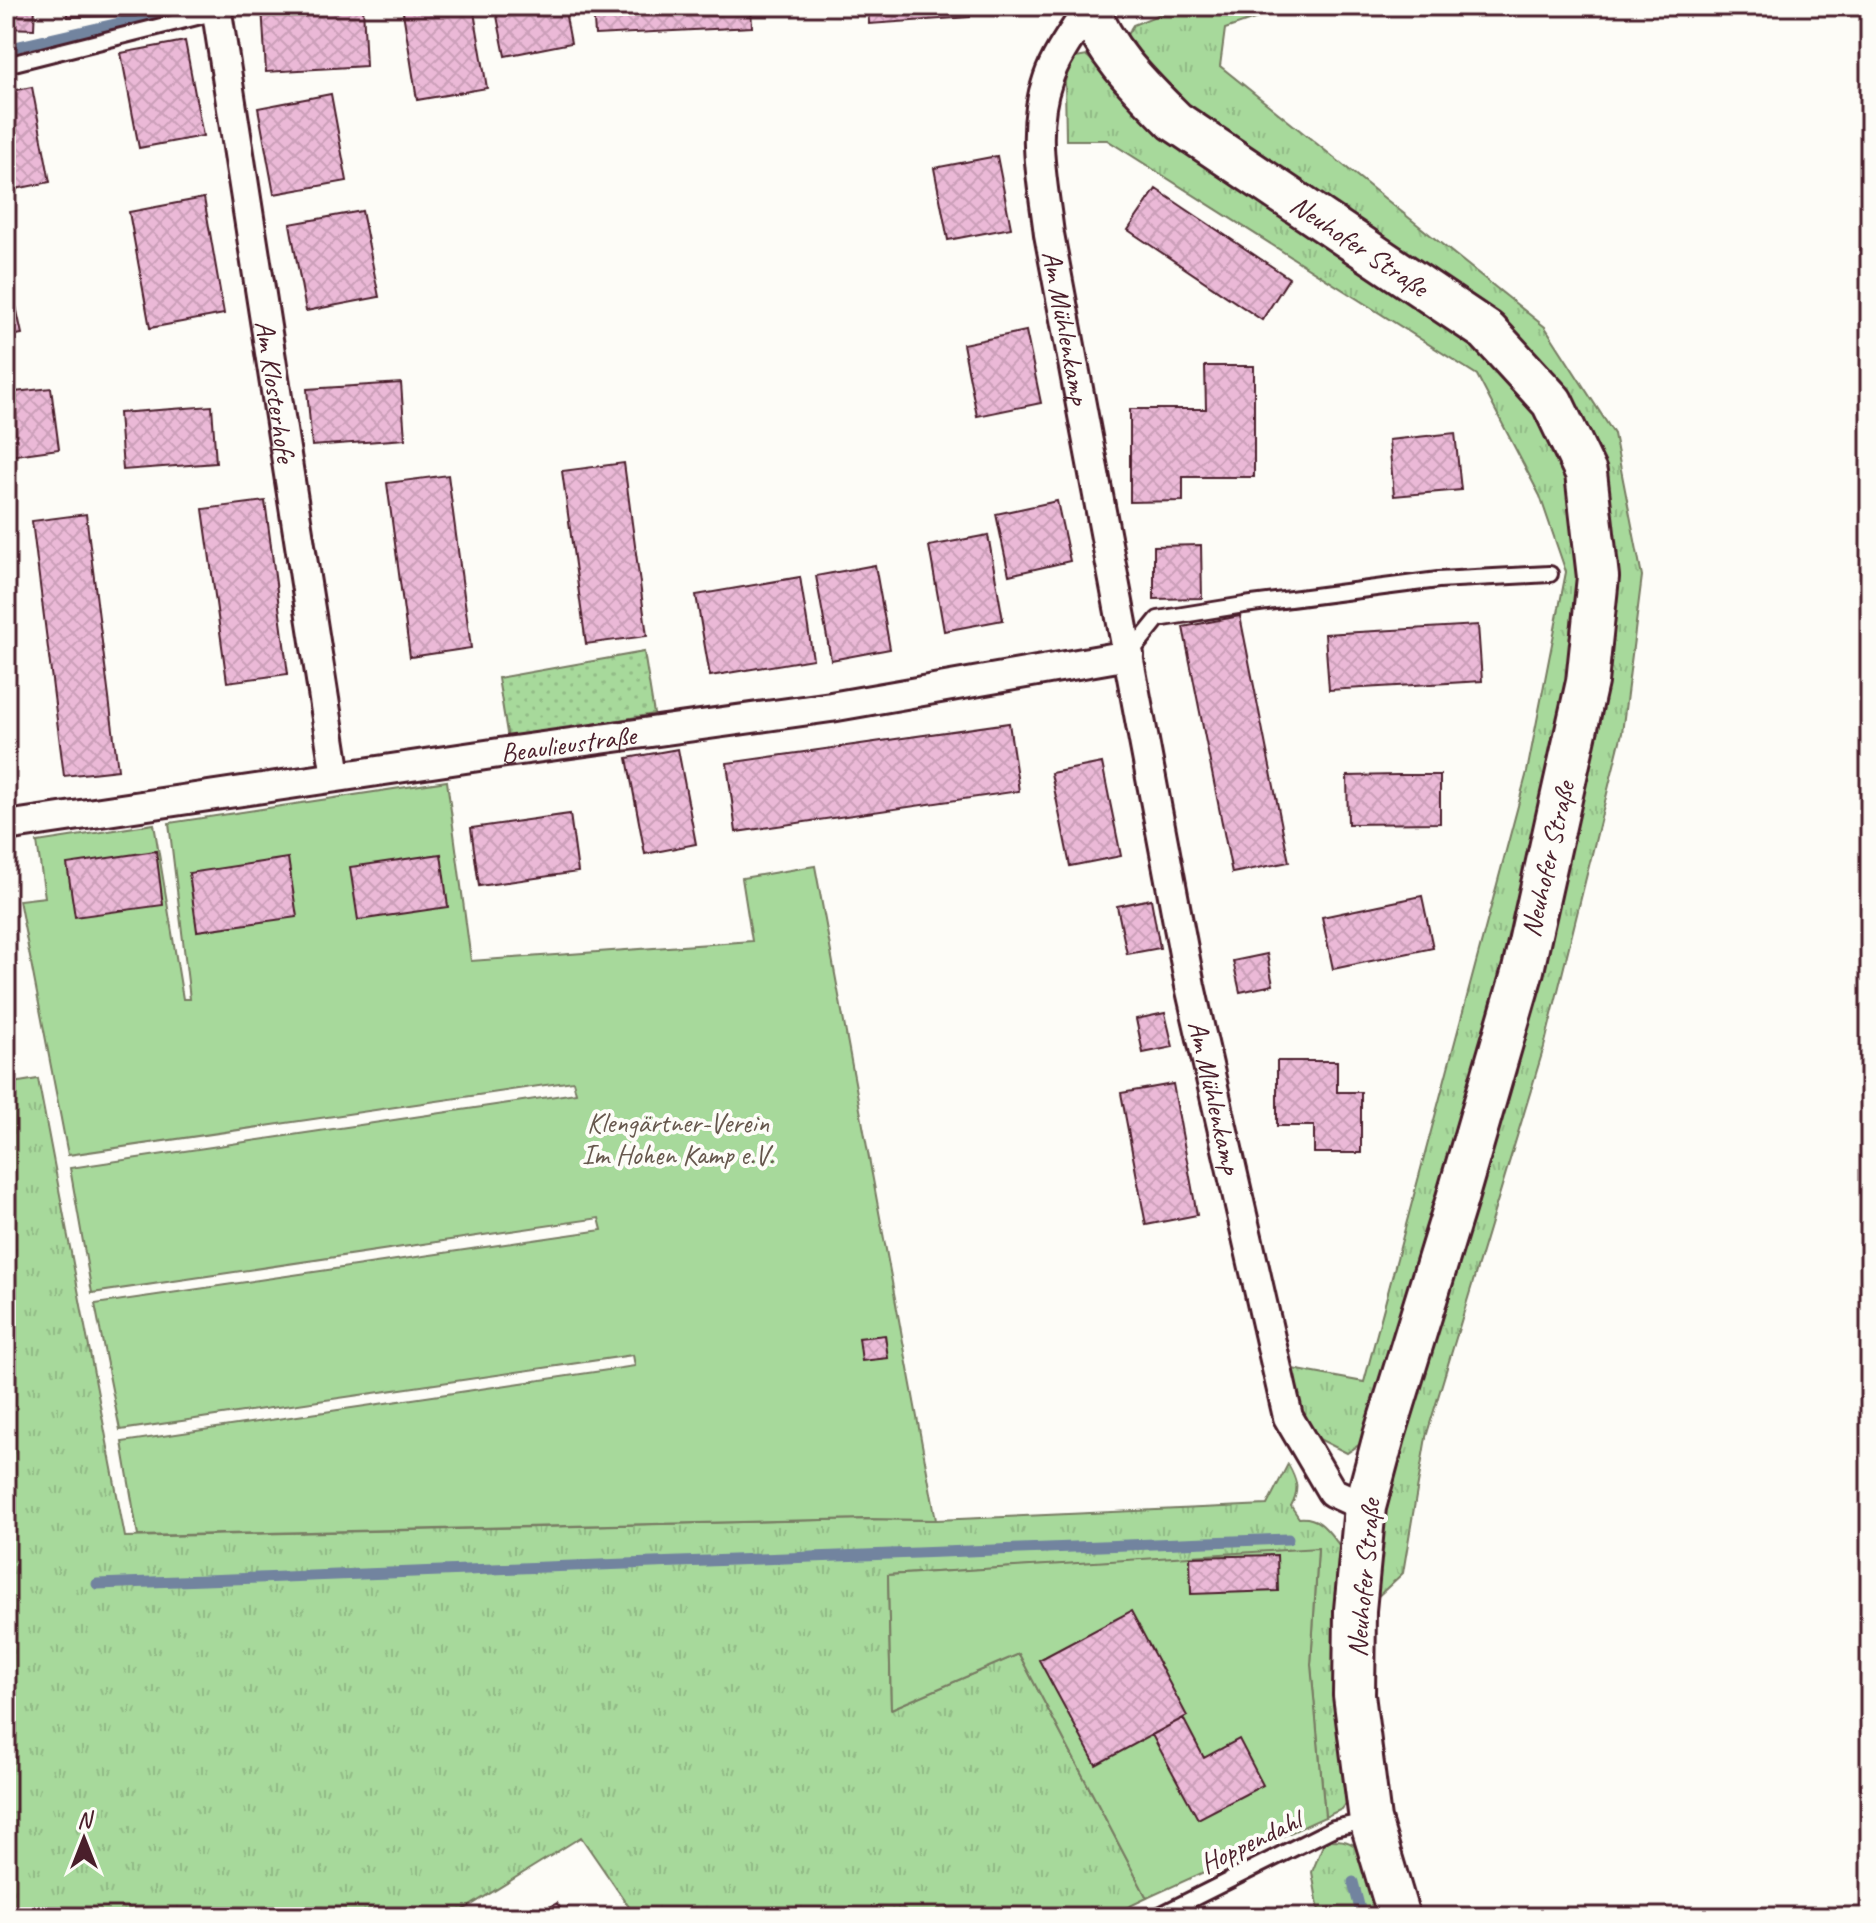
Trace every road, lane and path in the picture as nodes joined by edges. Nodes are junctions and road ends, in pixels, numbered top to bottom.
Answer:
1 (1092, 7) edge
2 (217, 9) edge
3 (6, 65) edge
4 (1550, 574) dead end
5 (1129, 655) junction
6 (336, 776) junction
7 (6, 826) edge
8 (1365, 1507) junction
9 (1370, 1820) junction
10 (1156, 1917) edge
11 (1399, 1917) edge

1 - 5 street, Am Mühlenkamp
1 - 8 street, Neuhofer Straße
2 - 3 lane
2 - 6 street, Am Klosterhofe
4 - 5 lane
5 - 6 street, Beaulieustraße
5 - 8 street, Am Mühlenkamp
6 - 7 street, Beaulieustraße
8 - 9 street, Neuhofer Straße
9 - 10 lane, Hoppendahl
9 - 11 street, Neuhofer Straße

